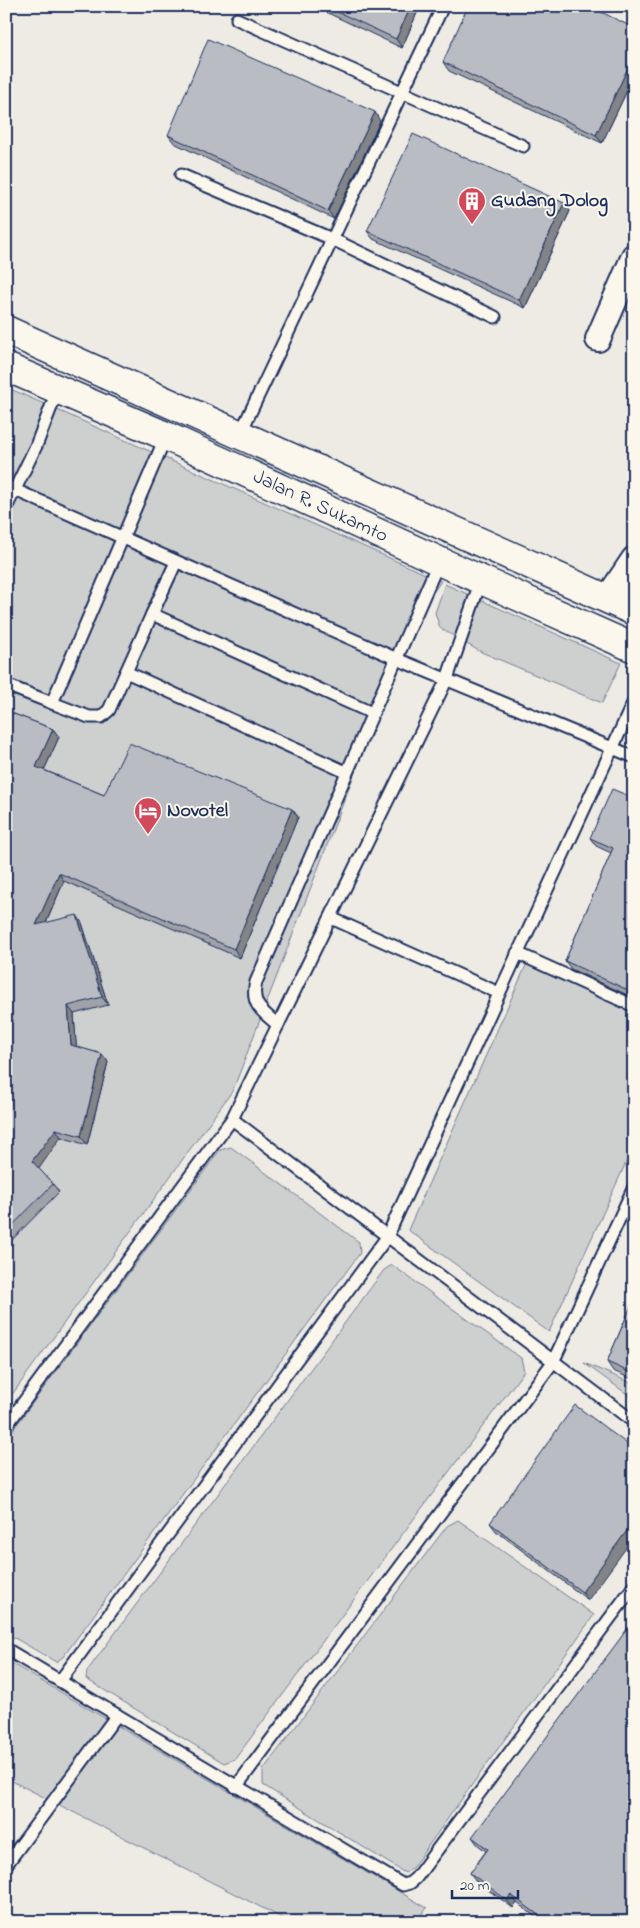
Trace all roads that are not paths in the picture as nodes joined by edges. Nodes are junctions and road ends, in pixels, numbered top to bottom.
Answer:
1 (443, 6) edge
2 (237, 19) dead end
3 (402, 92) junction
4 (523, 146) dead end
5 (181, 175) dead end
6 (332, 239) junction
7 (634, 256) edge
8 (495, 317) dead end
9 (6, 330) edge
10 (598, 339) dead end
11 (6, 367) edge
12 (58, 388) junction
13 (240, 434) junction
14 (166, 436) junction
15 (10, 488) edge
16 (6, 508) edge
17 (122, 538) junction
18 (634, 559) edge
19 (176, 562) junction
20 (439, 562) junction
21 (481, 580) junction
22 (607, 598) junction
23 (634, 611) edge
24 (152, 614) junction
25 (634, 648) edge
26 (397, 658) junction
27 (126, 672) junction
28 (447, 679) junction
29 (6, 685) edge
30 (634, 701) edge
31 (52, 703) junction
32 (372, 713) junction
33 (612, 747) junction
34 (634, 757) edge
35 (346, 772) junction
36 (331, 918) junction
37 (518, 953) junction
38 (499, 994) junction
39 (634, 1006) edge
40 (278, 1025) junction
41 (232, 1119) junction
42 (633, 1190) edge
43 (388, 1237) junction
44 (553, 1362) junction
45 (634, 1422) edge
46 (6, 1426) edge
47 (634, 1586) edge
48 (6, 1649) edge
49 (60, 1681) junction
50 (117, 1715) junction
51 (236, 1787) junction
52 (6, 1865) edge

1 - 3 lane
2 - 3 lane
3 - 4 lane
3 - 6 lane
5 - 6 lane
6 - 8 lane
6 - 13 lane
7 - 10 street
9 - 13 highway, Jalan R. Sukamto
11 - 12 highway, Jalan R. Sukamto
12 - 14 highway, Jalan R. Sukamto
12 - 15 lane
13 - 22 highway, Jalan R. Sukamto
14 - 17 lane
14 - 20 highway, Jalan R. Sukamto
15 - 16 lane
15 - 17 lane
17 - 19 lane
17 - 31 lane
18 - 22 street
19 - 24 lane
19 - 26 lane
20 - 21 highway, Jalan R. Sukamto
20 - 26 lane
21 - 25 highway, Jalan R. Sukamto
21 - 28 lane
22 - 23 highway, Jalan R. Sukamto
24 - 27 lane
24 - 32 lane
26 - 28 lane
26 - 32 lane
27 - 31 lane
27 - 35 lane
28 - 33 lane
28 - 36 lane
29 - 31 lane
30 - 33 lane
32 - 35 lane
33 - 34 lane
33 - 37 lane
35 - 40 lane
36 - 38 lane
36 - 40 lane
37 - 38 lane
37 - 39 lane
38 - 43 lane
40 - 41 lane
41 - 43 lane
41 - 46 lane
42 - 44 lane
43 - 44 lane
43 - 49 lane
44 - 45 lane
44 - 51 lane
47 - 51 lane
48 - 49 lane
49 - 50 lane
50 - 51 lane
50 - 52 lane

